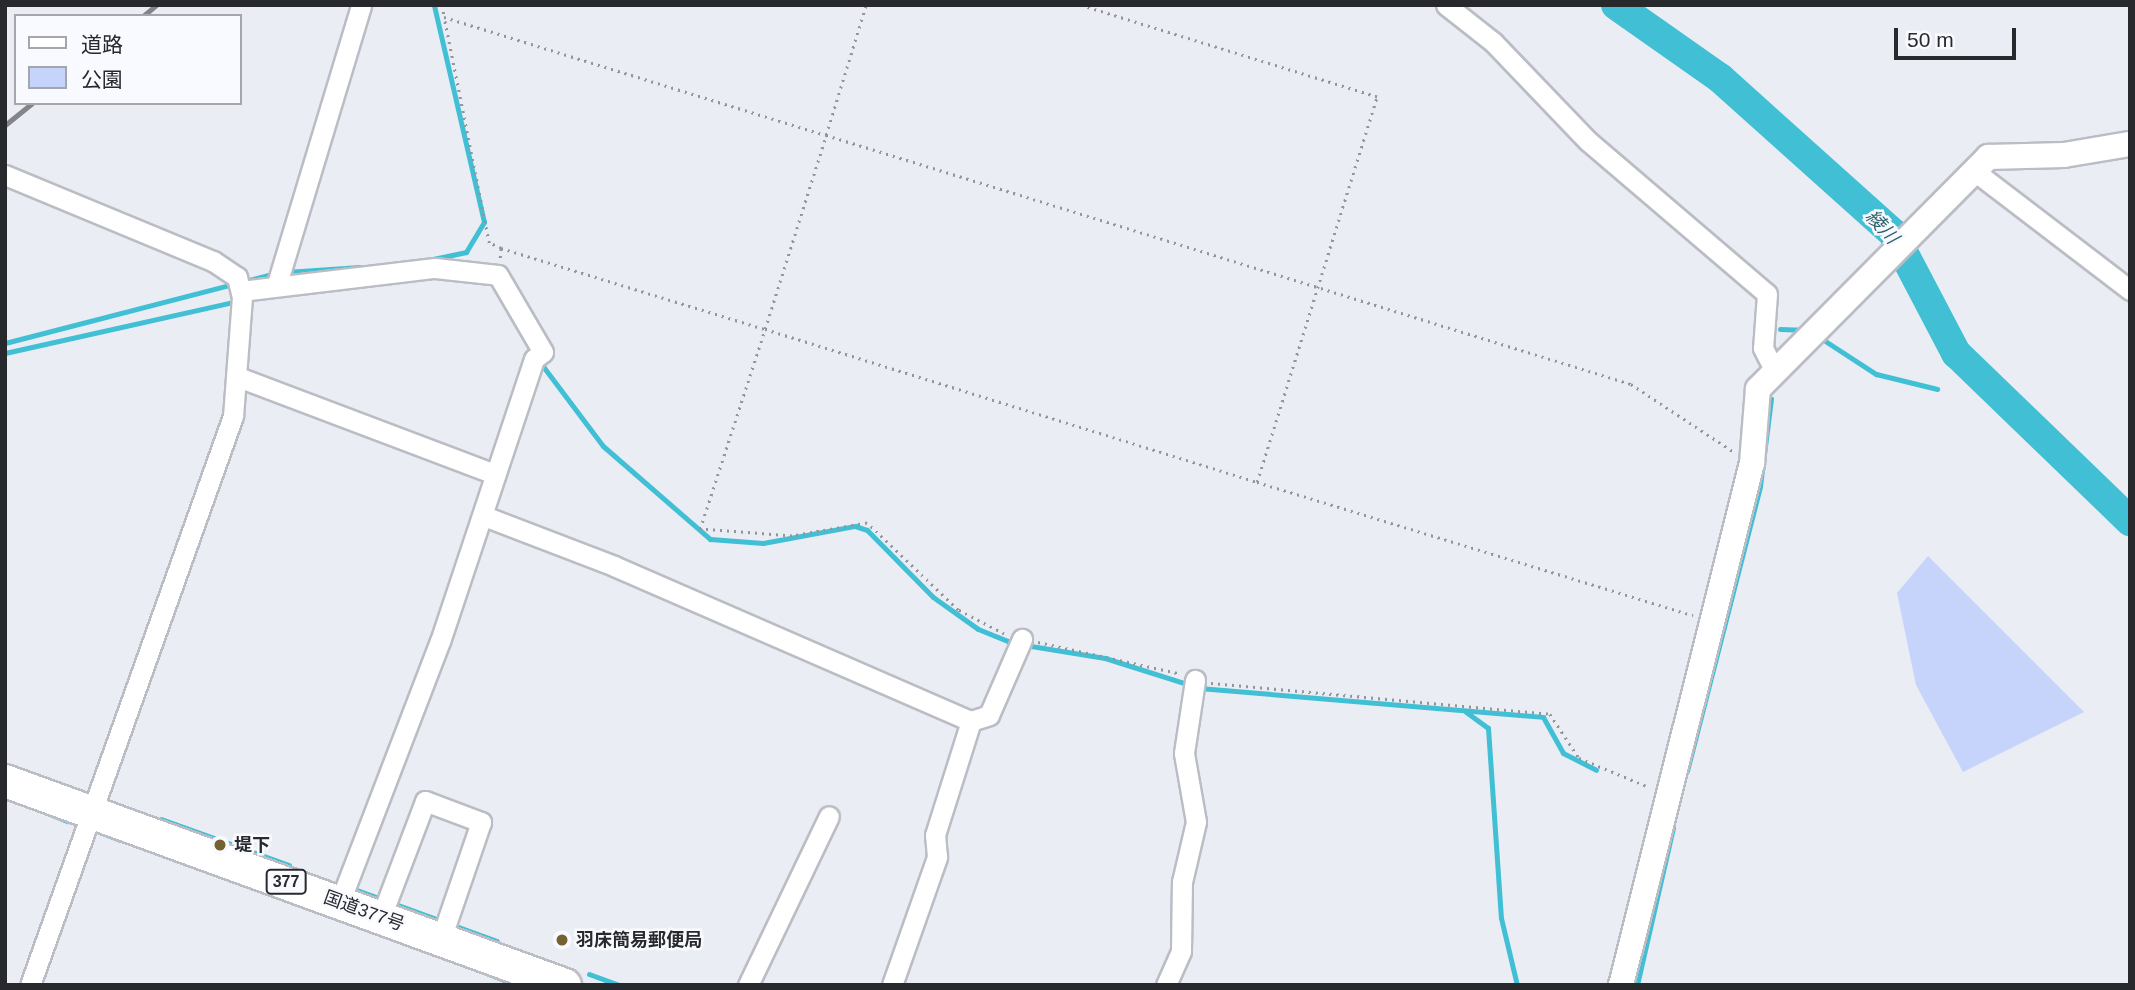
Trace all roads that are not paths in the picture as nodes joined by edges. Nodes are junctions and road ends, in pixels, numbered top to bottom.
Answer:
1 (361, 5) edge
2 (1446, 5) edge
3 (2130, 144) edge
4 (5, 175) edge
5 (1967, 175) junction
6 (278, 275) junction
7 (2130, 290) edge
8 (240, 291) junction
9 (1780, 367) junction
10 (238, 377) junction
11 (495, 474) junction
12 (484, 516) junction
13 (1021, 644) road end
14 (1195, 684) road end
15 (971, 721) junction
16 (5, 781) edge
17 (92, 812) junction
18 (829, 816) dead end
19 (340, 902) junction
20 (386, 906) junction
21 (445, 927) junction
22 (30, 985) edge
23 (565, 985) edge
24 (748, 985) edge
25 (892, 985) edge
26 (1166, 985) edge
27 (1621, 985) edge

1 - 6 street
2 - 9 street
3 - 5 street
4 - 8 street
5 - 7 street
5 - 9 street
6 - 8 street
6 - 11 street
8 - 10 street
9 - 27 street
10 - 11 street
10 - 17 street
11 - 12 street
12 - 15 street
12 - 19 street
13 - 15 street
14 - 26 street
15 - 25 street
16 - 17 highway, 国道377号 / 377
17 - 19 highway, 国道377号 / 377
17 - 22 street
18 - 24 street
19 - 20 highway, 国道377号 / 377
20 - 21 highway, 国道377号 / 377
20 - 21 street
21 - 23 highway, 国道377号 / 377

